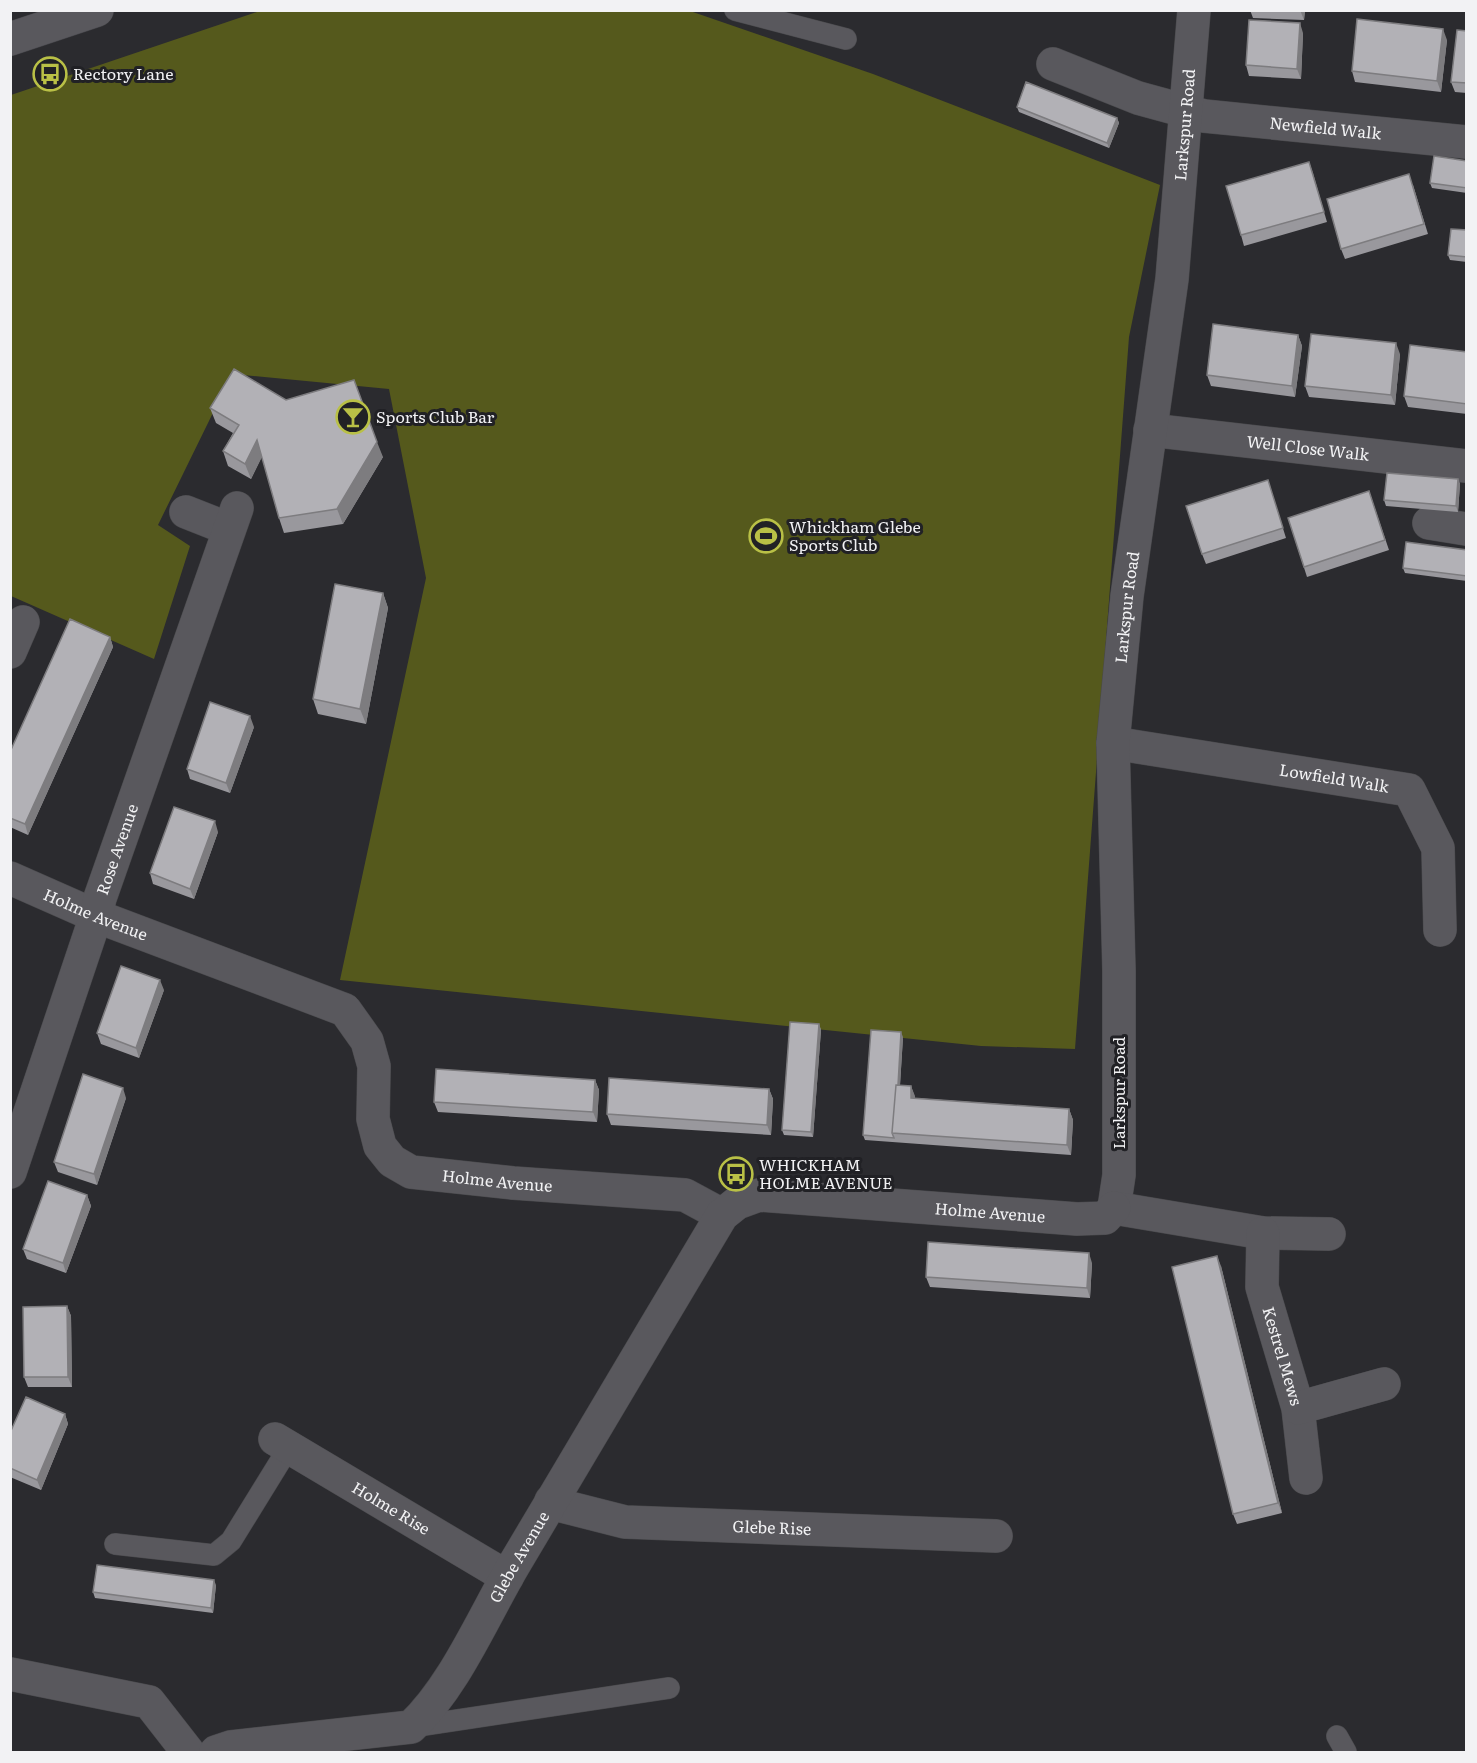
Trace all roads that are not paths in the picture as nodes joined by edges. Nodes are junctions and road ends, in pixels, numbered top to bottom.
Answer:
1 (97, 10) edge
2 (735, 10) edge
3 (1194, 10) edge
4 (10, 39) edge
5 (846, 39) dead end
6 (1053, 64) dead end
7 (1186, 112) junction
8 (1467, 142) edge
9 (1150, 430) junction
10 (1467, 466) edge
11 (186, 512) dead end
12 (1429, 523) dead end
13 (1467, 529) edge
14 (23, 622) dead end
15 (10, 652) edge
16 (1113, 743) junction
17 (10, 878) edge
18 (96, 916) junction
19 (1440, 930) dead end
20 (10, 1172) edge
21 (1114, 1208) junction
22 (722, 1215) junction
23 (1263, 1233) junction
24 (1329, 1234) dead end
25 (1384, 1384) dead end
26 (1298, 1408) junction
27 (282, 1443) joint
28 (1306, 1478) dead end
29 (551, 1501) junction
30 (996, 1536) dead end
31 (115, 1544) dead end
32 (507, 1576) junction
33 (10, 1674) edge
34 (669, 1688) dead end
35 (411, 1727) junction
36 (188, 1752) edge
37 (216, 1752) edge

1 - 4 street
2 - 5 lane
3 - 7 street, Larkspur Road
6 - 7 street, Newfield Walk
7 - 8 street, Newfield Walk
7 - 9 street, Larkspur Road
9 - 10 street, Well Close Walk
9 - 16 street, Larkspur Road
11 - 18 street, Rose Avenue
12 - 13 street
14 - 15 street
16 - 19 street, Lowfield Walk
16 - 21 street, Larkspur Road
17 - 18 street, Holme Avenue
18 - 20 street, Rose Avenue
18 - 22 street, Holme Avenue
21 - 22 street, Holme Avenue
21 - 23 street
22 - 29 street, Glebe Avenue
23 - 24 street
23 - 26 street, Kestrel Mews
25 - 26 street
26 - 28 street, Kestrel Mews
27 - 31 lane
27 - 32 street, Holme Rise
29 - 30 street, Glebe Rise
29 - 32 street, Glebe Avenue
32 - 35 street, Glebe Avenue
33 - 36 street
34 - 35 lane
35 - 37 street

